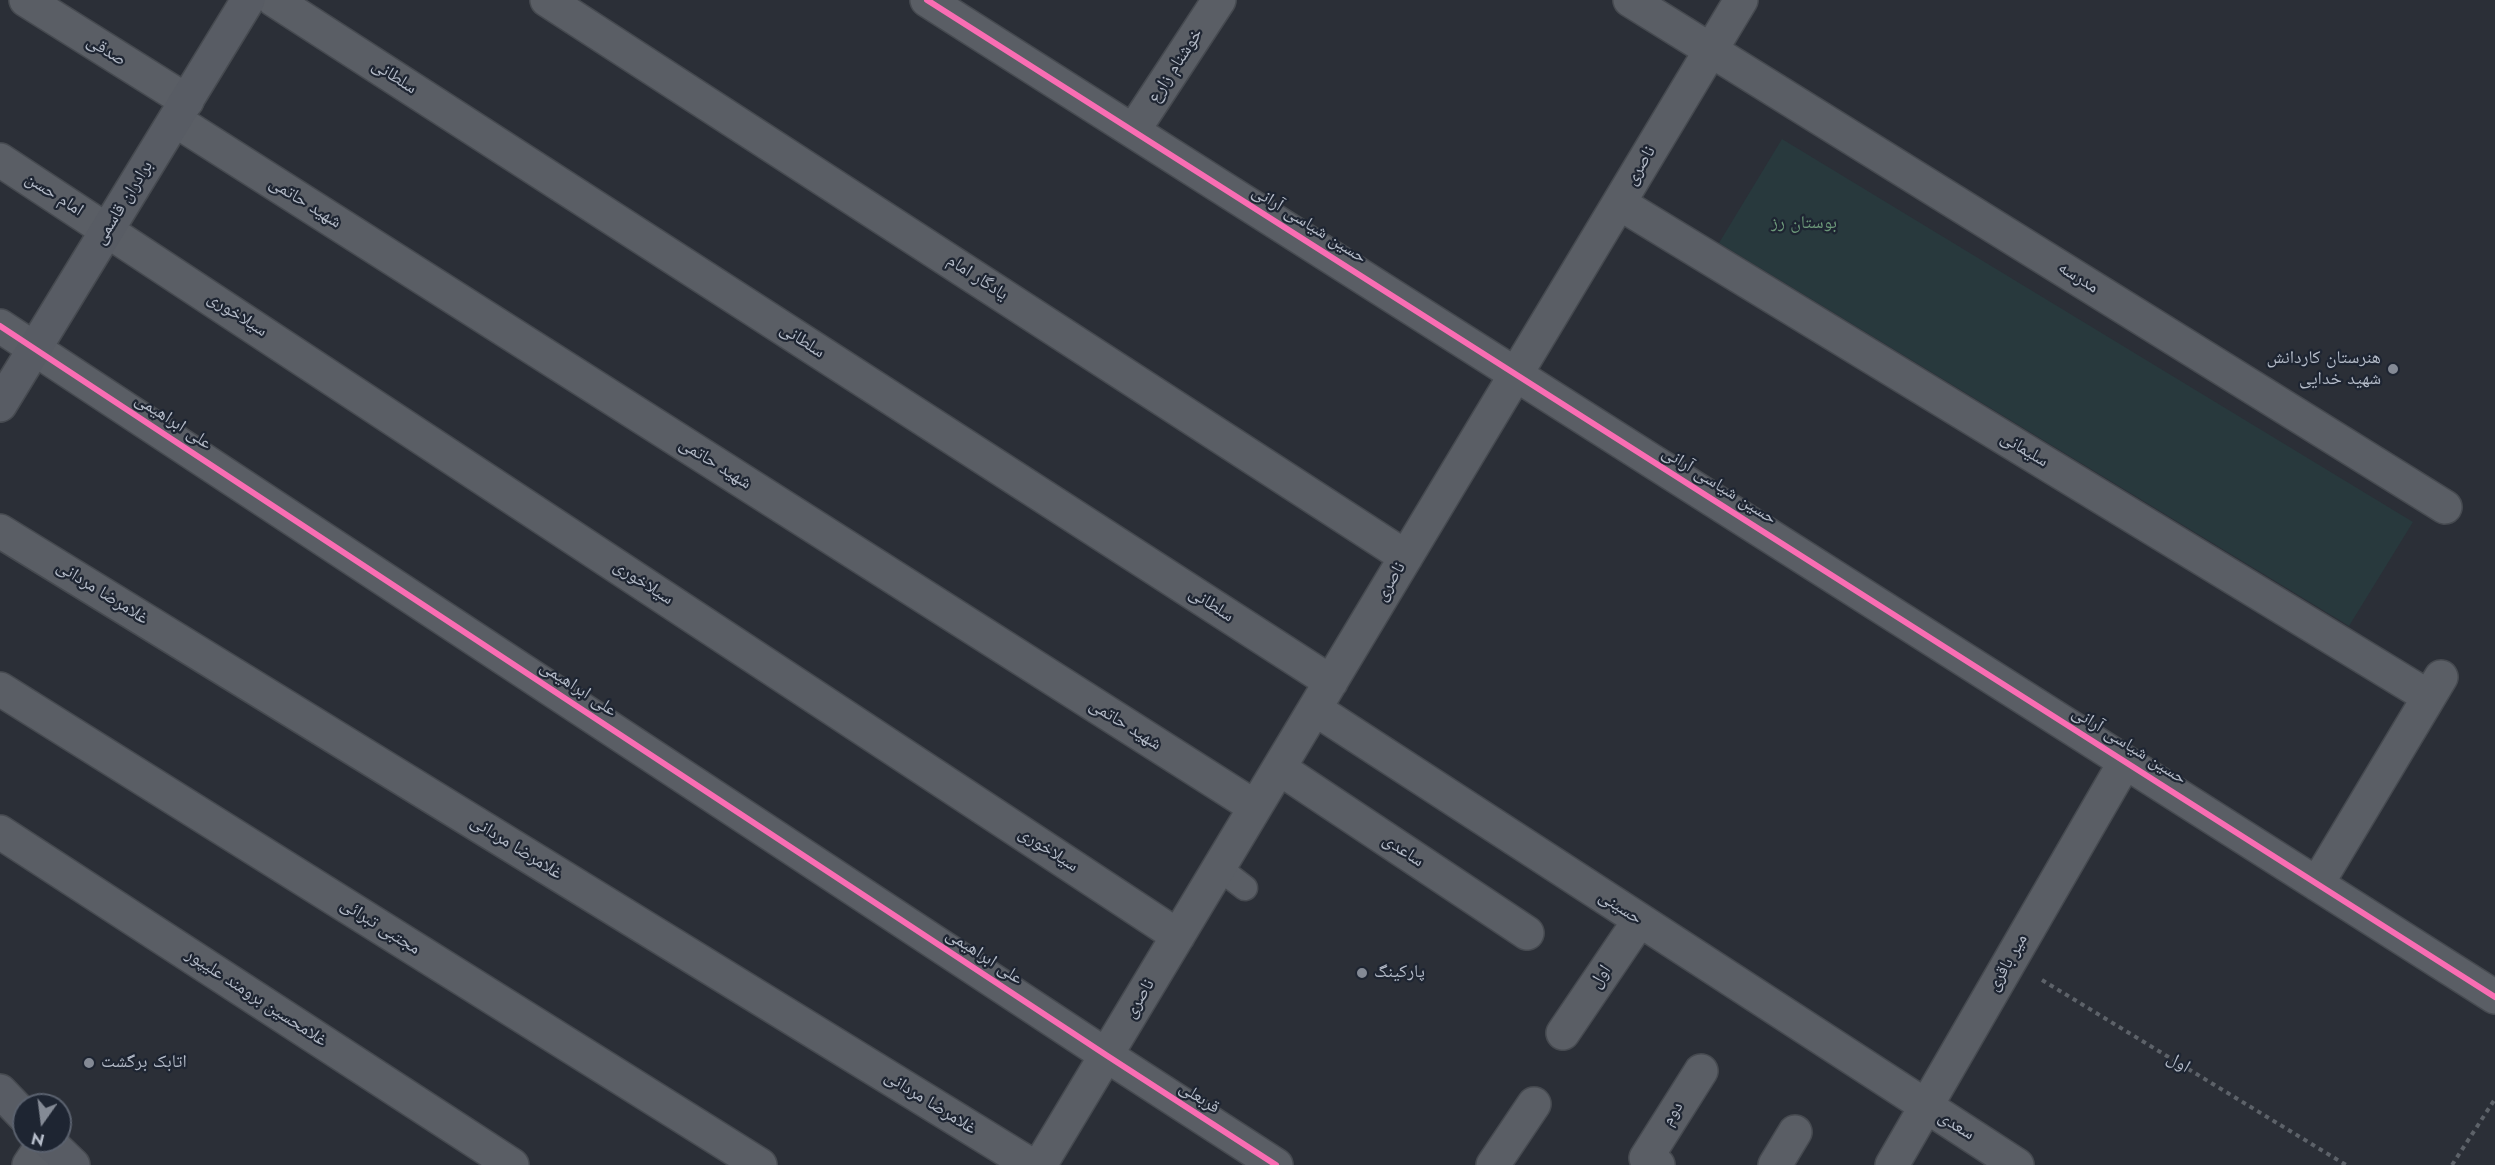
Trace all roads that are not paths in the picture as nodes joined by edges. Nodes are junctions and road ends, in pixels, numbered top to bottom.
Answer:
1 (26, 0) edge
2 (248, 0) edge
3 (274, 0) edge
4 (547, 0) edge
5 (927, 0) edge
6 (1219, 0) edge
7 (1630, 0) edge
8 (1741, 0) edge
9 (1711, 50) junction
10 (181, 111) junction
11 (1133, 131) junction
12 (0, 160) edge
13 (1619, 203) junction
14 (107, 230) junction
15 (0, 326) edge
16 (35, 348) junction
17 (1516, 375) junction
18 (0, 405) edge
19 (2445, 507) dead end
20 (0, 531) edge
21 (1406, 557) junction
22 (0, 689) edge
23 (1323, 696) junction
24 (2125, 762) junction
25 (1279, 768) junction
26 (1255, 807) junction
27 (0, 832) edge
28 (1219, 868) junction
29 (2317, 884) junction
30 (1245, 888) dead end
31 (1640, 921) junction
32 (1527, 933) dead end
33 (1178, 936) junction
34 (2495, 997) edge
35 (1563, 1033) dead end
36 (1106, 1056) junction
37 (1701, 1071) dead end
38 (0, 1091) edge
39 (12, 1104) edge
40 (1534, 1104) dead end
41 (1925, 1107) junction
42 (1795, 1131) dead end
43 (60, 1153) edge
44 (1652, 1161) edge
45 (73, 1165) edge
46 (512, 1165) edge
47 (760, 1165) edge
48 (1031, 1165) edge
49 (1040, 1165) edge
50 (1276, 1165) edge
51 (1493, 1165) edge
52 (1776, 1165) edge
53 (1892, 1165) edge
54 (2017, 1165) edge

1 - 10 street, صدقی
2 - 10 main road, برادران قاسمی
3 - 23 street, سلطانی
4 - 21 street, یادگار امام
5 - 11 street, حسین شیاسی آرانی
6 - 11 street, خوشنام زارع
7 - 9 street, مدرسه
8 - 9 street, ناصری
9 - 13 street, ناصری
9 - 19 street, مدرسه
10 - 14 main road, برادران قاسمی
10 - 26 street, شهید حاتمی
11 - 17 street, حسین شیاسی آرانی
12 - 14 street, امام حسن
13 - 17 street, ناصری
13 - 29 street, سلیمانی
14 - 16 main road, برادران قاسمی
14 - 33 street, سیلاخوری
15 - 16 street, علی ابراهیمی
16 - 18 main road, برادران قاسمی
16 - 36 street, علی ابراهیمی
17 - 21 street, ناصری
17 - 24 street, حسین شیاسی آرانی
20 - 48 street, غلامرضا مردانی
21 - 23 street, ناصری
22 - 47 street, مجتبی تبرائی
23 - 25 street, ناصری
23 - 31 street, حسینی
24 - 29 street, حسین شیاسی آرانی
24 - 41 street, میر باقری
25 - 26 street, ناصری
25 - 32 street, ساعدی
26 - 28 street, ناصری
27 - 46 street, غلامحسین برومند علیپور
28 - 30 lane
28 - 33 street, ناصری
29 - 34 street, حسین شیاسی آرانی
31 - 35 street, اول
31 - 41 street, حسینی
33 - 36 street, ناصری
36 - 49 street, ناصری
36 - 50 street, قربعلی
37 - 44 street, دوم
38 - 39 main road
40 - 51 street
41 - 53 street, میر باقری
41 - 54 street, سعدی
42 - 52 street
43 - 45 main road

